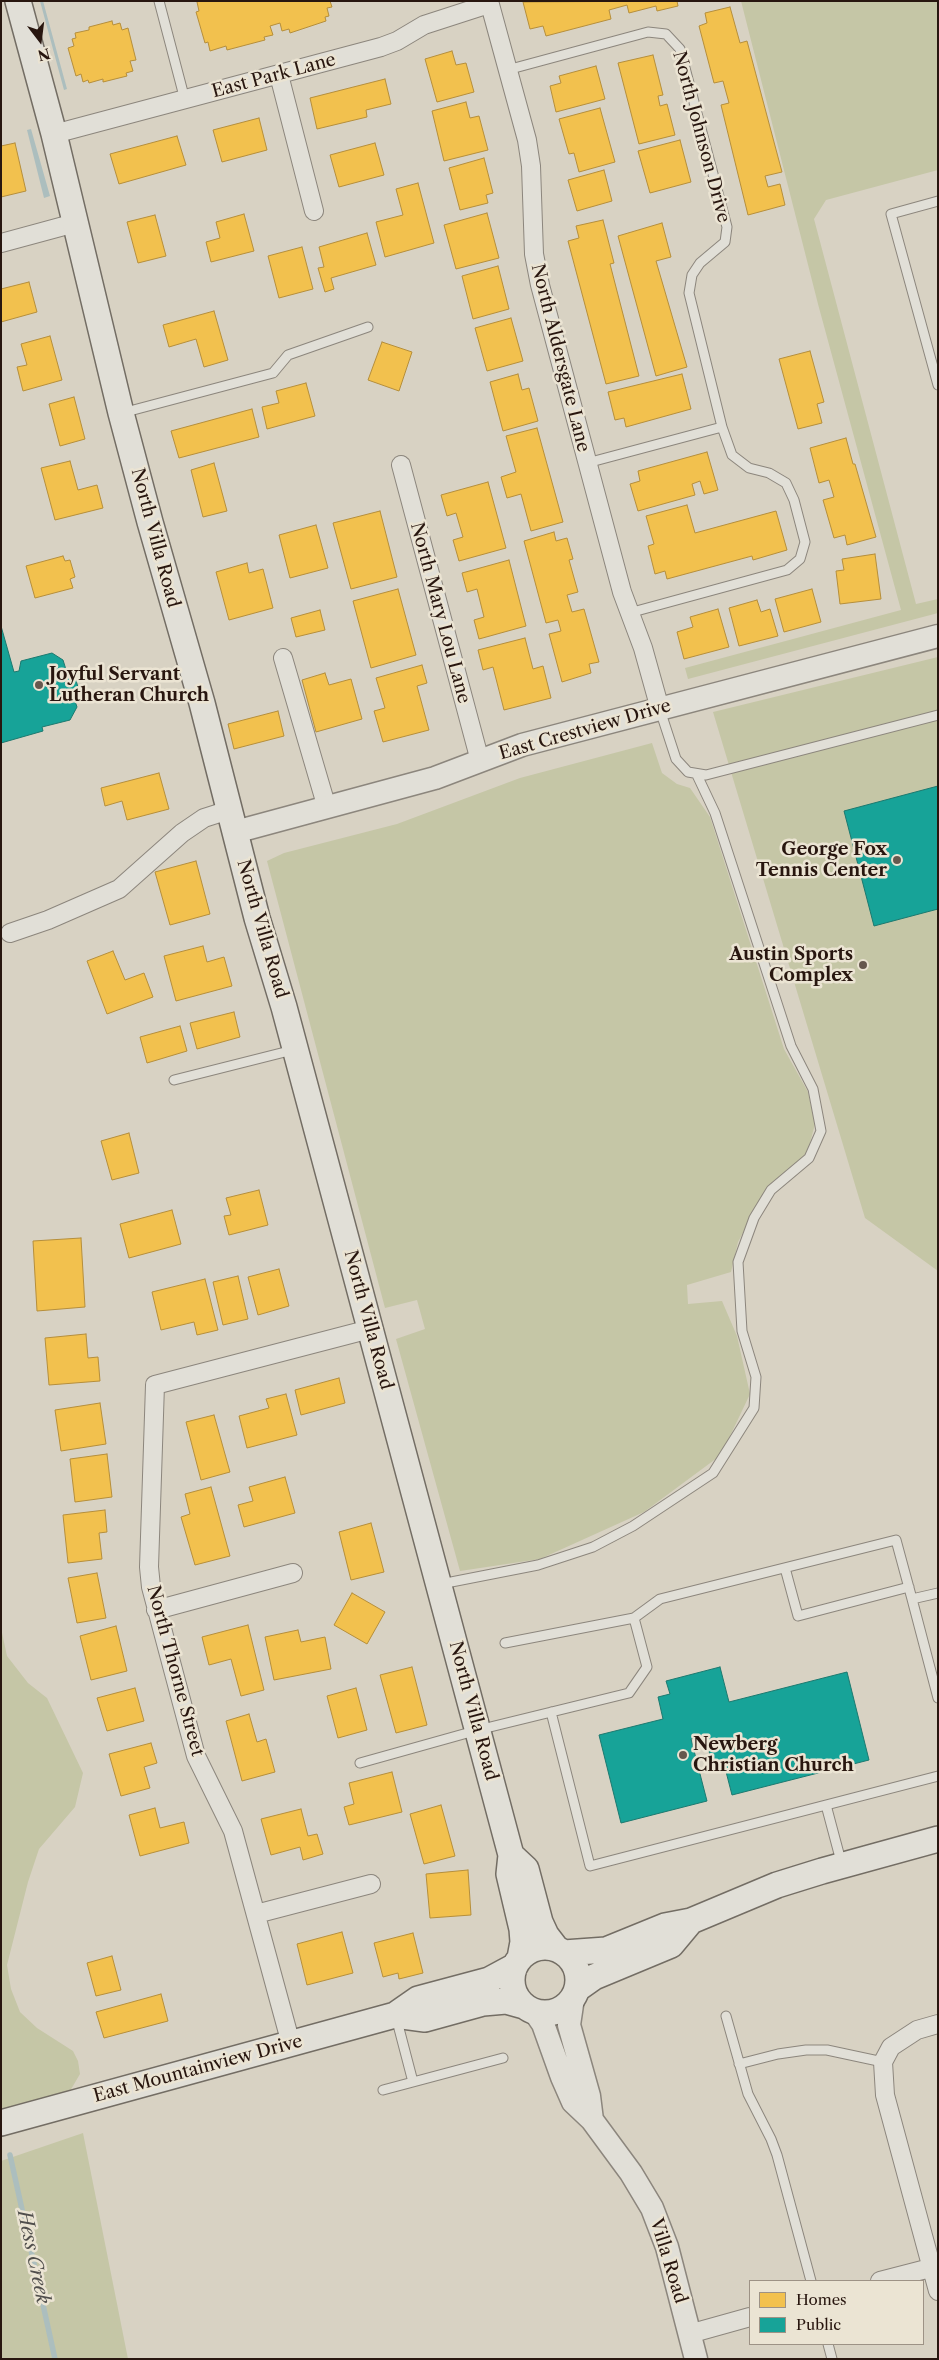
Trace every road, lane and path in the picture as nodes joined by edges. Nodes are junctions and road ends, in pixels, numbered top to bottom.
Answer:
1 (18, 1) edge
2 (159, 1) edge
3 (489, 3) edge
4 (507, 70) junction
5 (279, 75) junction
6 (185, 100) junction
7 (54, 134) junction
8 (938, 201) edge
9 (314, 211) dead end
10 (75, 223) junction
11 (1, 243) edge
12 (368, 327) dead end
13 (938, 385) edge
14 (121, 413) junction
15 (722, 427) junction
16 (588, 463) junction
17 (401, 465) dead end
18 (629, 613) junction
19 (938, 636) edge
20 (283, 658) dead end
21 (660, 709) junction
22 (938, 715) edge
23 (480, 761) junction
24 (697, 775) junction
25 (327, 808) junction
26 (232, 821) junction
27 (10, 933) dead end
28 (296, 1049) junction
29 (174, 1080) dead end
30 (370, 1329) junction
31 (785, 1568) junction
32 (292, 1573) dead end
33 (439, 1584) junction
34 (909, 1587) junction
35 (938, 1593) edge
36 (912, 1600) junction
37 (156, 1610) junction
38 (634, 1618) junction
39 (505, 1643) dead end
40 (938, 1698) edge
41 (551, 1712) junction
42 (478, 1730) junction
43 (360, 1763) dead end
44 (938, 1776) edge
45 (826, 1805) junction
46 (938, 1839) edge
47 (511, 1855) junction
48 (842, 1865) junction
49 (371, 1884) dead end
50 (256, 1914) junction
51 (690, 1922) junction
52 (560, 1950) junction
53 (517, 1962) junction
54 (575, 1993) junction
55 (529, 2009) junction
56 (395, 2015) junction
57 (726, 2016) dead end
58 (938, 2024) edge
59 (292, 2044) junction
60 (503, 2058) dead end
61 (883, 2062) junction
62 (738, 2064) junction
63 (413, 2082) junction
64 (383, 2090) dead end
65 (592, 2120) junction
66 (1, 2123) edge
67 (935, 2266) edge
68 (811, 2280) edge
69 (884, 2280) edge
70 (938, 2291) edge
71 (749, 2317) edge
72 (689, 2334) junction
73 (828, 2345) edge
74 (696, 2359) edge
75 (832, 2359) edge

1 - 7 main road, North Villa Road
2 - 6 lane
3 - 4 street, North Aldersgate Lane
3 - 5 street, East Park Lane
4 - 15 lane, North Johnson Drive
4 - 16 street, North Aldersgate Lane
5 - 6 street, East Park Lane
5 - 9 street
6 - 7 street, East Park Lane
7 - 10 main road, North Villa Road
8 - 13 lane
10 - 11 street
10 - 14 main road, North Villa Road
12 - 14 lane
14 - 26 main road, North Villa Road
15 - 16 lane
15 - 18 lane, North Johnson Drive
16 - 18 street, North Aldersgate Lane
17 - 23 street, North Mary Lou Lane
18 - 21 street, North Aldersgate Lane
19 - 21 street, East Crestview Drive
20 - 25 street
21 - 23 street, East Crestview Drive
21 - 24 lane
22 - 24 lane
23 - 25 street, East Crestview Drive
24 - 33 lane
25 - 26 street, East Crestview Drive
26 - 27 street
26 - 28 main road, North Villa Road
28 - 29 lane
28 - 30 main road, North Villa Road
30 - 33 main road, North Villa Road
30 - 37 street, North Thorne Street
31 - 34 lane
31 - 34 lane
31 - 38 lane
32 - 37 street
33 - 42 main road, North Villa Road
34 - 36 lane
35 - 36 lane
36 - 40 lane
37 - 50 street, North Thorne Street
38 - 39 lane
38 - 41 lane
41 - 42 lane
41 - 45 lane
42 - 43 lane
42 - 47 main road, North Villa Road
44 - 45 lane
45 - 48 lane
46 - 48 main road
47 - 52 main road, North Villa Road
47 - 53 main road, North Villa Road
48 - 51 main road
49 - 50 street
50 - 59 street, North Thorne Street
51 - 52 main road
51 - 54 main road
52 - 53 main road
52 - 54 main road
53 - 55 main road
53 - 56 main road, East Mountainview Drive
54 - 55 main road
54 - 65 street, Villa Road
55 - 56 main road, East Mountainview Drive
55 - 65 street, Villa Road
56 - 59 main road, East Mountainview Drive
56 - 63 lane
57 - 62 lane
58 - 61 street
59 - 66 main road, East Mountainview Drive
60 - 63 lane
61 - 62 lane
61 - 67 street
62 - 68 lane
63 - 64 lane
65 - 72 street, Villa Road
67 - 69 street
67 - 70 street
71 - 72 street
72 - 74 street, Villa Road
73 - 75 lane

